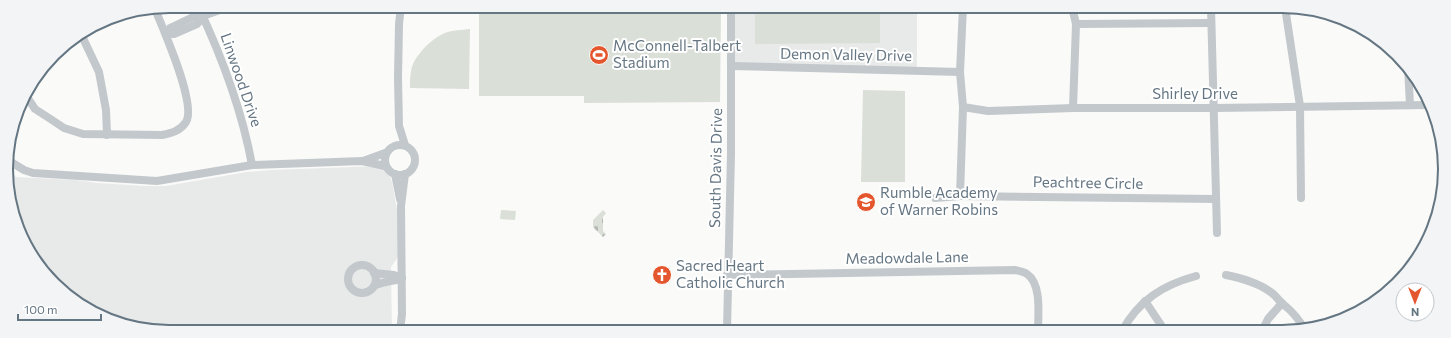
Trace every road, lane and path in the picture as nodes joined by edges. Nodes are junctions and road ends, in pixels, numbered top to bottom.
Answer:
1 (156, 13) edge
2 (202, 13) edge
3 (212, 13) edge
4 (400, 13) edge
5 (731, 13) edge
6 (963, 13) edge
7 (1073, 13) edge
8 (1211, 13) edge
9 (1286, 13) edge
10 (203, 16) junction
11 (1211, 23) junction
12 (1076, 24) junction
13 (166, 34) junction
14 (83, 38) edge
15 (731, 66) junction
16 (960, 72) junction
17 (1409, 77) edge
18 (29, 100) edge
19 (1410, 105) junction
20 (1424, 105) edge
21 (1300, 106) junction
22 (963, 107) junction
23 (1073, 108) junction
24 (1214, 108) junction
25 (399, 126) junction
26 (107, 135) junction
27 (394, 145) junction
28 (405, 145) junction
29 (385, 154) junction
30 (362, 161) junction
31 (13, 163) edge
32 (252, 165) junction
33 (386, 166) junction
34 (395, 174) junction
35 (405, 174) junction
36 (960, 196) junction
37 (934, 198) dead end
38 (1301, 198) dead end
39 (1216, 199) junction
40 (401, 206) junction
41 (1217, 233) dead end
42 (374, 273) junction
43 (727, 275) junction
44 (1226, 275) dead end
45 (1196, 276) dead end
46 (402, 278) junction
47 (374, 286) junction
48 (1145, 301) junction
49 (1282, 303) junction
50 (1301, 324) edge
51 (401, 325) edge
52 (727, 325) edge
53 (1038, 325) edge
54 (1126, 325) edge
55 (1161, 325) edge
56 (1265, 325) edge

1 - 13 street
2 - 10 street, Linwood Drive
3 - 10 street
4 - 25 street
5 - 15 street, South Davis Drive
6 - 16 street
7 - 12 street
8 - 11 street
9 - 21 street
10 - 13 street
10 - 32 street, Linwood Drive
11 - 12 street
11 - 24 street
12 - 23 street
13 - 26 street
14 - 26 street
15 - 16 street, Demon Valley Drive
15 - 43 street, South Davis Drive
16 - 22 street
17 - 19 street
18 - 26 street
19 - 20 street, Shirley Drive
19 - 21 street, Shirley Drive
21 - 24 street, Shirley Drive
21 - 38 street
22 - 23 street, Shirley Drive
22 - 36 street
23 - 24 street, Shirley Drive
24 - 39 street
25 - 27 street
25 - 28 street
27 - 28 street
27 - 29 street
28 - 35 street
29 - 30 street
29 - 33 street
30 - 32 street
30 - 33 street
31 - 32 street
33 - 34 street
34 - 35 street
34 - 40 street
35 - 40 street
36 - 37 street, Peachtree Circle
36 - 39 street, Peachtree Circle
39 - 41 street
40 - 46 street
42 - 46 street
42 - 47 street
42 - 47 street
43 - 52 street, South Davis Drive
43 - 53 street, Meadowdale Lane
44 - 49 street
45 - 48 street
46 - 47 street
46 - 51 street
48 - 54 street
48 - 55 street
49 - 50 street
49 - 56 street

